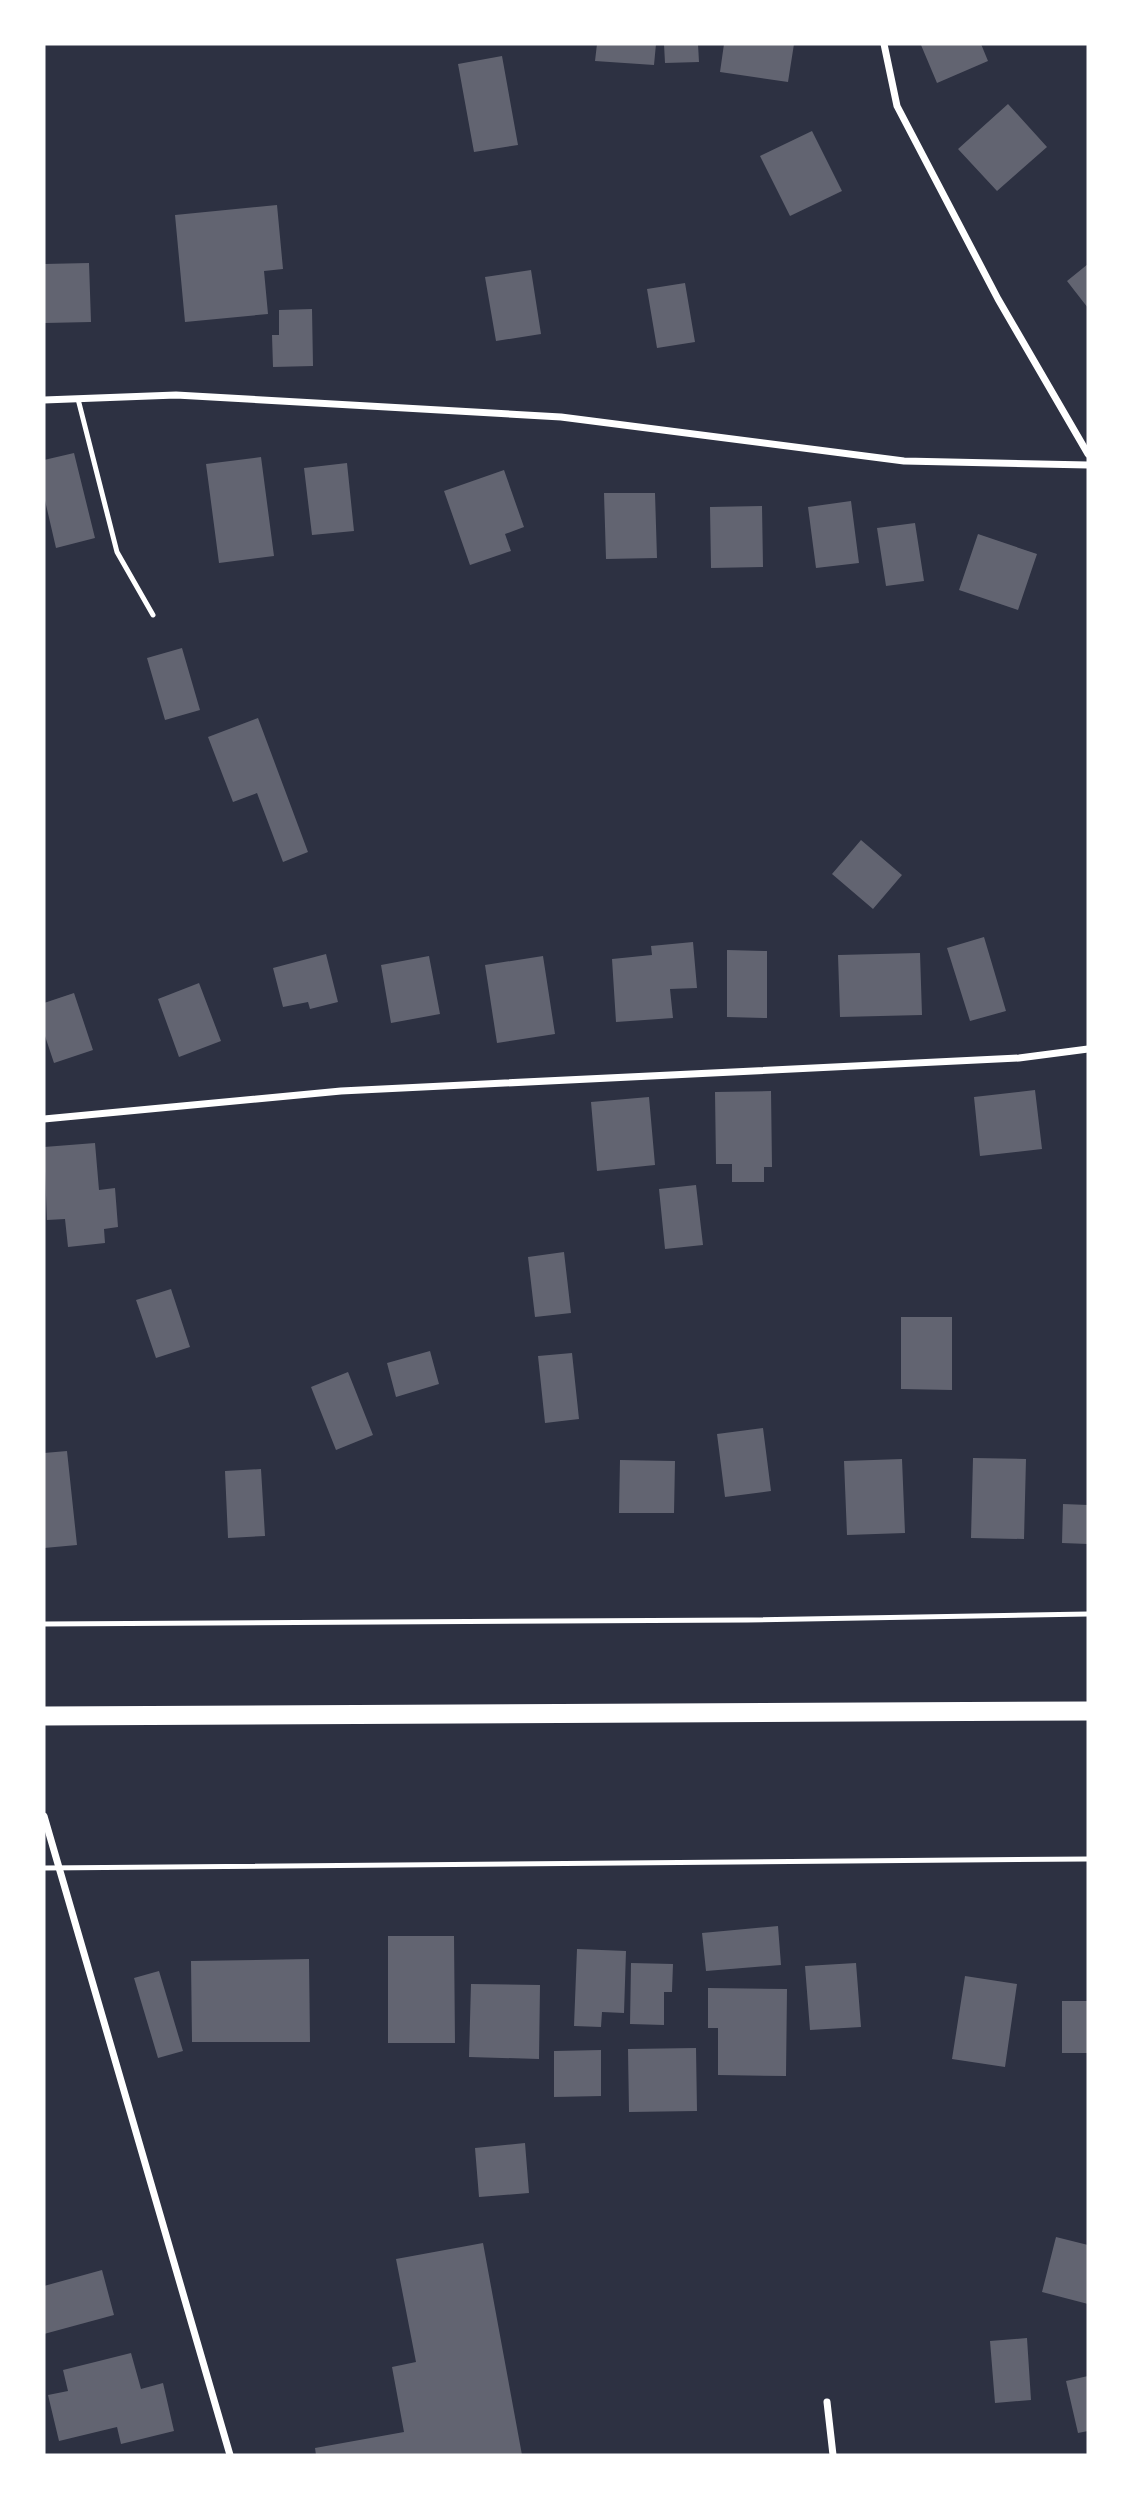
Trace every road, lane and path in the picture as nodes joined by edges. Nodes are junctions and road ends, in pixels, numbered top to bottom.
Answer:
1 (884, 44) edge
2 (78, 398) junction
3 (44, 400) edge
4 (1088, 454) edge
5 (1088, 464) edge
6 (153, 615) dead end
7 (1088, 1049) edge
8 (44, 1119) edge
9 (1088, 1614) edge
10 (44, 1625) edge
11 (1088, 1711) edge
12 (44, 1716) edge
13 (44, 1816) edge
14 (1088, 1859) edge
15 (44, 1868) edge
16 (59, 1868) junction
17 (827, 2402) dead end
18 (230, 2455) edge
19 (833, 2455) edge

1 - 4 street
2 - 3 street
2 - 5 street
2 - 6 lane
7 - 8 street
9 - 10 lane
11 - 12 highway
13 - 16 street
14 - 16 lane
15 - 16 lane
16 - 18 street
17 - 19 street

